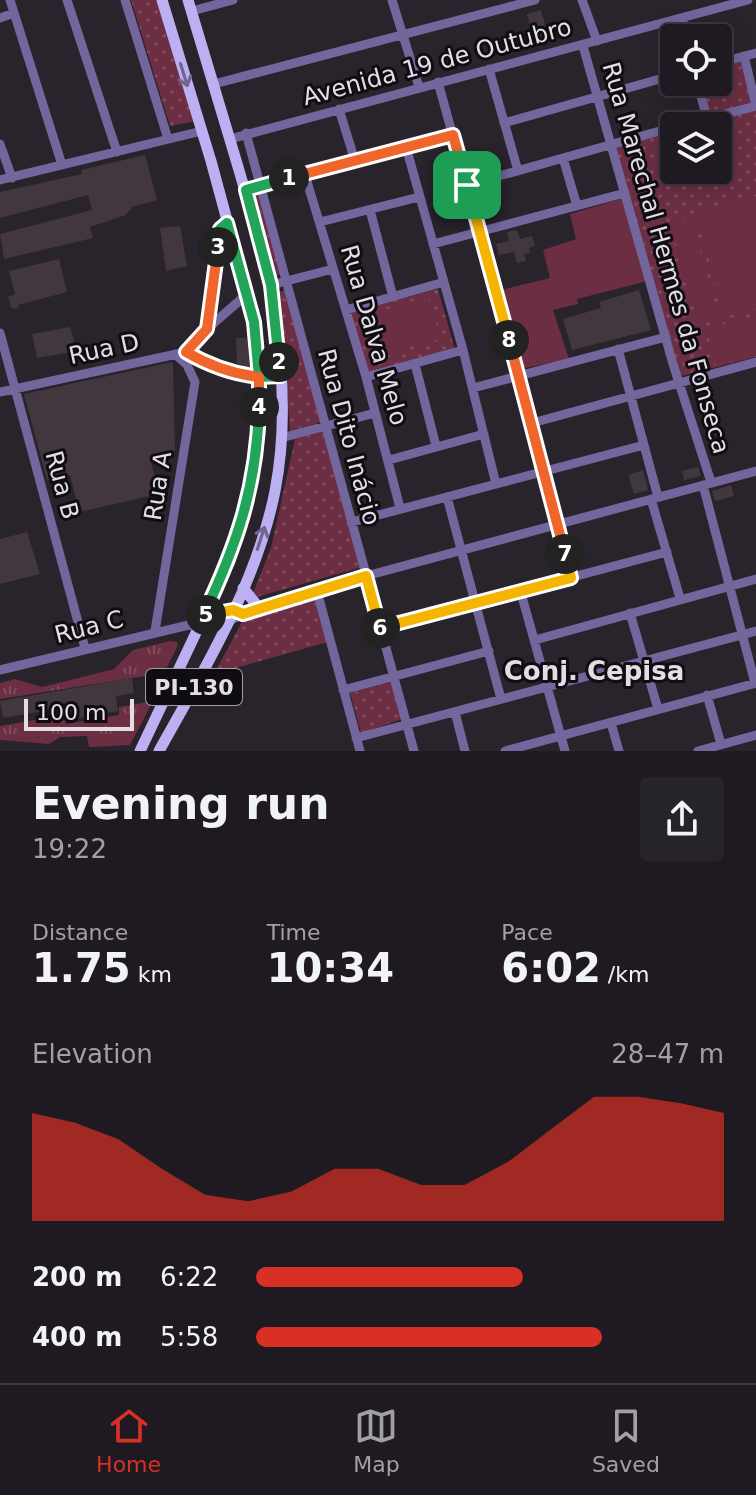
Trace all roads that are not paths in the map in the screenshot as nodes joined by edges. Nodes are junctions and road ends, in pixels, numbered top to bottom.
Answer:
1 (10, 0) edge
2 (67, 0) edge
3 (125, 0) edge
4 (162, 0) edge
5 (233, 0) edge
6 (392, 0) edge
7 (535, 0) edge
8 (582, 0) edge
9 (748, 0) edge
10 (190, 6) edge
11 (14, 13) junction
12 (0, 18) edge
13 (682, 18) junction
14 (684, 24) edge
15 (404, 35) junction
16 (597, 41) junction
17 (583, 46) junction
18 (756, 53) edge
19 (744, 56) junction
20 (732, 59) edge
21 (489, 69) junction
22 (660, 79) edge
23 (438, 82) junction
24 (214, 84) junction
25 (419, 87) junction
26 (598, 97) junction
27 (756, 105) edge
28 (339, 109) junction
29 (730, 112) edge
30 (504, 123) junction
31 (660, 130) edge
32 (202, 131) junction
33 (246, 133) junction
34 (453, 135) junction
35 (168, 139) junction
36 (230, 139) junction
37 (0, 144) edge
38 (611, 144) junction
39 (406, 147) junction
40 (117, 152) junction
41 (563, 158) junction
42 (355, 161) junction
43 (62, 165) junction
44 (518, 171) junction
45 (305, 175) junction
46 (12, 178) junction
47 (0, 180) edge
48 (261, 185) junction
49 (467, 185) junction
50 (246, 190) junction
51 (625, 193) junction
52 (419, 197) junction
53 (577, 206) junction
54 (370, 210) junction
55 (320, 222) junction
56 (227, 223) junction
57 (480, 231) junction
58 (433, 244) junction
59 (333, 269) junction
60 (286, 281) junction
61 (444, 282) junction
62 (271, 285) junction
63 (247, 294) junction
64 (393, 297) junction
65 (346, 310) junction
66 (207, 329) junction
67 (0, 333) edge
68 (666, 337) junction
69 (618, 349) junction
70 (463, 350) junction
71 (186, 352) junction
72 (175, 354) junction
73 (756, 362) edge
74 (415, 364) junction
75 (280, 376) junction
76 (519, 376) junction
77 (259, 377) junction
78 (366, 377) junction
79 (679, 384) junction
80 (473, 388) junction
81 (15, 389) junction
82 (0, 392) edge
83 (630, 396) junction
84 (375, 413) junction
85 (532, 423) junction
86 (325, 426) junction
87 (484, 434) junction
88 (281, 438) junction
89 (644, 445) junction
90 (436, 446) junction
91 (389, 460) junction
92 (544, 472) junction
93 (755, 474) edge
94 (496, 484) junction
95 (707, 484) junction
96 (447, 497) junction
97 (655, 498) junction
98 (400, 508) junction
99 (352, 522) junction
100 (557, 525) junction
101 (460, 550) junction
102 (667, 552) junction
103 (366, 576) junction
104 (571, 578) junction
105 (756, 579) edge
106 (729, 586) junction
107 (243, 588) junction
108 (317, 591) junction
109 (521, 593) junction
110 (680, 598) junction
111 (476, 604) junction
112 (260, 609) junction
113 (238, 612) junction
114 (630, 613) junction
115 (196, 623) junction
116 (227, 623) junction
117 (380, 628) junction
118 (155, 631) junction
119 (756, 631) edge
120 (742, 634) junction
121 (535, 640) junction
122 (85, 648) junction
123 (489, 651) junction
124 (645, 661) junction
125 (0, 670) edge
126 (393, 678) junction
127 (756, 683) edge
128 (548, 687) junction
129 (343, 690) junction
130 (166, 693) junction
131 (707, 695) junction
132 (501, 699) junction
133 (658, 709) junction
134 (455, 712) junction
135 (611, 723) junction
136 (407, 724) junction
137 (169, 734) junction
138 (561, 735) junction
139 (756, 735) edge
140 (356, 738) junction
141 (721, 744) junction
142 (140, 751) edge
143 (159, 751) edge
144 (360, 751) edge
145 (414, 751) edge
146 (465, 751) edge
147 (505, 751) edge
148 (565, 751) edge
149 (619, 751) edge
150 (698, 751) edge

1 - 11 street
2 - 40 street
3 - 35 street
4 -> 32 main road, PI-130
5 - 10 street
6 - 15 street
7 - 15 street
8 - 16 street, Rua Marechal Hermes da Fonseca
9 - 13 street, Avenida 19 de Outubro
10 - 24 main road, PI-130
11 - 12 street
11 - 43 street
13 - 14 street
13 - 16 street, Avenida 19 de Outubro
15 - 24 street
15 - 25 street
16 - 17 street, Avenida 19 de Outubro
17 - 21 street, Avenida 19 de Outubro
17 - 26 street, Rua Marechal Hermes da Fonseca
18 - 19 street
19 - 20 street
19 - 27 street
21 - 23 street, Avenida 19 de Outubro
21 - 30 street
22 - 26 street
23 - 25 street, Avenida 19 de Outubro
23 - 34 street
24 - 36 main road, PI-130
25 - 28 street, Avenida 19 de Outubro
26 - 30 street
26 - 38 street, Rua Marechal Hermes da Fonseca
27 - 29 street
28 - 33 street, Avenida 19 de Outubro
28 - 42 street
30 - 44 street
31 - 38 street
32 - 35 street
32 - 56 main road, PI-130
33 - 36 street, Avenida 19 de Outubro
33 - 48 street, Rua Dito Inácio
34 - 39 street
34 - 49 street
35 - 40 street
36 - 50 main road, PI-130
37 - 46 street
38 - 41 street
38 - 51 street, Rua Marechal Hermes da Fonseca
39 - 42 street
39 - 52 street
40 - 43 street
41 - 44 street
41 - 53 street
42 - 45 street
43 - 46 street
44 - 49 street
45 - 48 street
45 - 55 street, Rua Dalva Melo
46 - 47 street
48 - 50 street
48 - 60 street, Rua Dito Inácio
49 - 57 street
50 - 62 main road, PI-130
51 - 53 street
51 - 68 street, Rua Marechal Hermes da Fonseca
52 - 54 street
52 - 58 street
53 - 57 street
54 - 55 street
54 - 64 street
55 - 59 street, Rua Dalva Melo
56 - 63 main road, PI-130
56 - 66 main road
57 - 58 street
57 - 76 street
58 - 61 street
59 - 60 street
59 - 65 street, Rua Dalva Melo
60 - 62 street
60 - 86 street, Rua Dito Inácio
61 - 64 street
61 - 70 street
62 - 75 main road, PI-130
63 - 66 street
63 - 77 main road, PI-130
64 - 65 street
65 - 78 street, Rua Dalva Melo
66 - 71 street
67 - 81 street, Rua B
68 - 69 street
68 - 79 street, Rua Marechal Hermes da Fonseca
69 - 76 street
69 - 83 street
70 - 74 street
70 - 80 street
71 - 72 street, Rua D
71 - 77 street
72 - 81 street, Rua D
72 - 118 street, Rua A
73 - 79 street
74 - 78 street
74 - 90 street
75 - 77 street
75 - 88 main road, PI-130
76 - 80 street
76 - 85 street
77 - 115 main road, PI-130
78 - 84 street, Rua Dalva Melo
79 - 83 street
79 - 95 street, Rua Marechal Hermes da Fonseca
80 - 87 street
81 - 82 street, Rua D
81 - 122 street, Rua B
83 - 85 street
83 - 89 street
84 - 86 street
84 - 91 street, Rua Dalva Melo
85 - 92 street
86 - 88 street
86 - 99 street, Rua Dito Inácio
87 - 90 street
87 - 94 street
107 -> 88 main road, PI-130
89 - 92 street
89 - 97 street
90 - 91 street
91 - 98 street, Rua Dalva Melo
92 - 94 street
92 - 100 street
93 - 95 street
94 - 96 street
95 - 97 street
95 - 106 street, Rua Marechal Hermes da Fonseca
96 - 98 street
96 - 101 street
97 - 100 street
97 - 102 street
98 - 99 street
99 - 103 street, Rua Dito Inácio
100 - 101 street
100 - 104 street
101 - 103 street
101 - 111 street
102 - 104 street
102 - 110 street
103 - 108 street
103 - 117 street, Rua Dito Inácio
104 - 109 street
105 - 106 street
106 - 110 street
106 - 120 street, Rua Marechal Hermes da Fonseca
107 - 112 main road
107 - 113 main road, PI-130
108 - 112 street
108 - 129 street
109 - 111 street
109 - 121 street
110 - 114 street
111 - 117 street
111 - 123 street
112 - 113 street
113 - 115 street
113 - 116 main road, PI-130
114 - 121 street
114 - 124 street
115 - 116 street
115 - 118 street, Rua C
115 - 130 main road, PI-130
116 - 137 main road, PI-130
117 - 126 street, Rua Dito Inácio
118 - 122 street, Rua C
119 - 120 street
120 - 124 street
120 - 127 street, Rua Marechal Hermes da Fonseca
121 - 128 street
122 - 125 street, Rua C
123 - 126 street
123 - 132 street
124 - 128 street
124 - 133 street
126 - 129 street
126 - 136 street, Rua Dito Inácio
127 - 131 street
128 - 132 street
128 - 138 street
129 - 140 street
130 - 137 main road
130 - 142 main road, PI-130
131 - 133 street
131 - 141 street
132 - 134 street
133 - 135 street
134 - 136 street
134 - 146 street
135 - 138 street
135 - 149 street
136 - 140 street
136 - 145 street, Rua Dito Inácio
137 - 143 main road, PI-130
138 - 147 street
138 - 148 street
139 - 141 street
140 - 144 street
141 - 150 street

